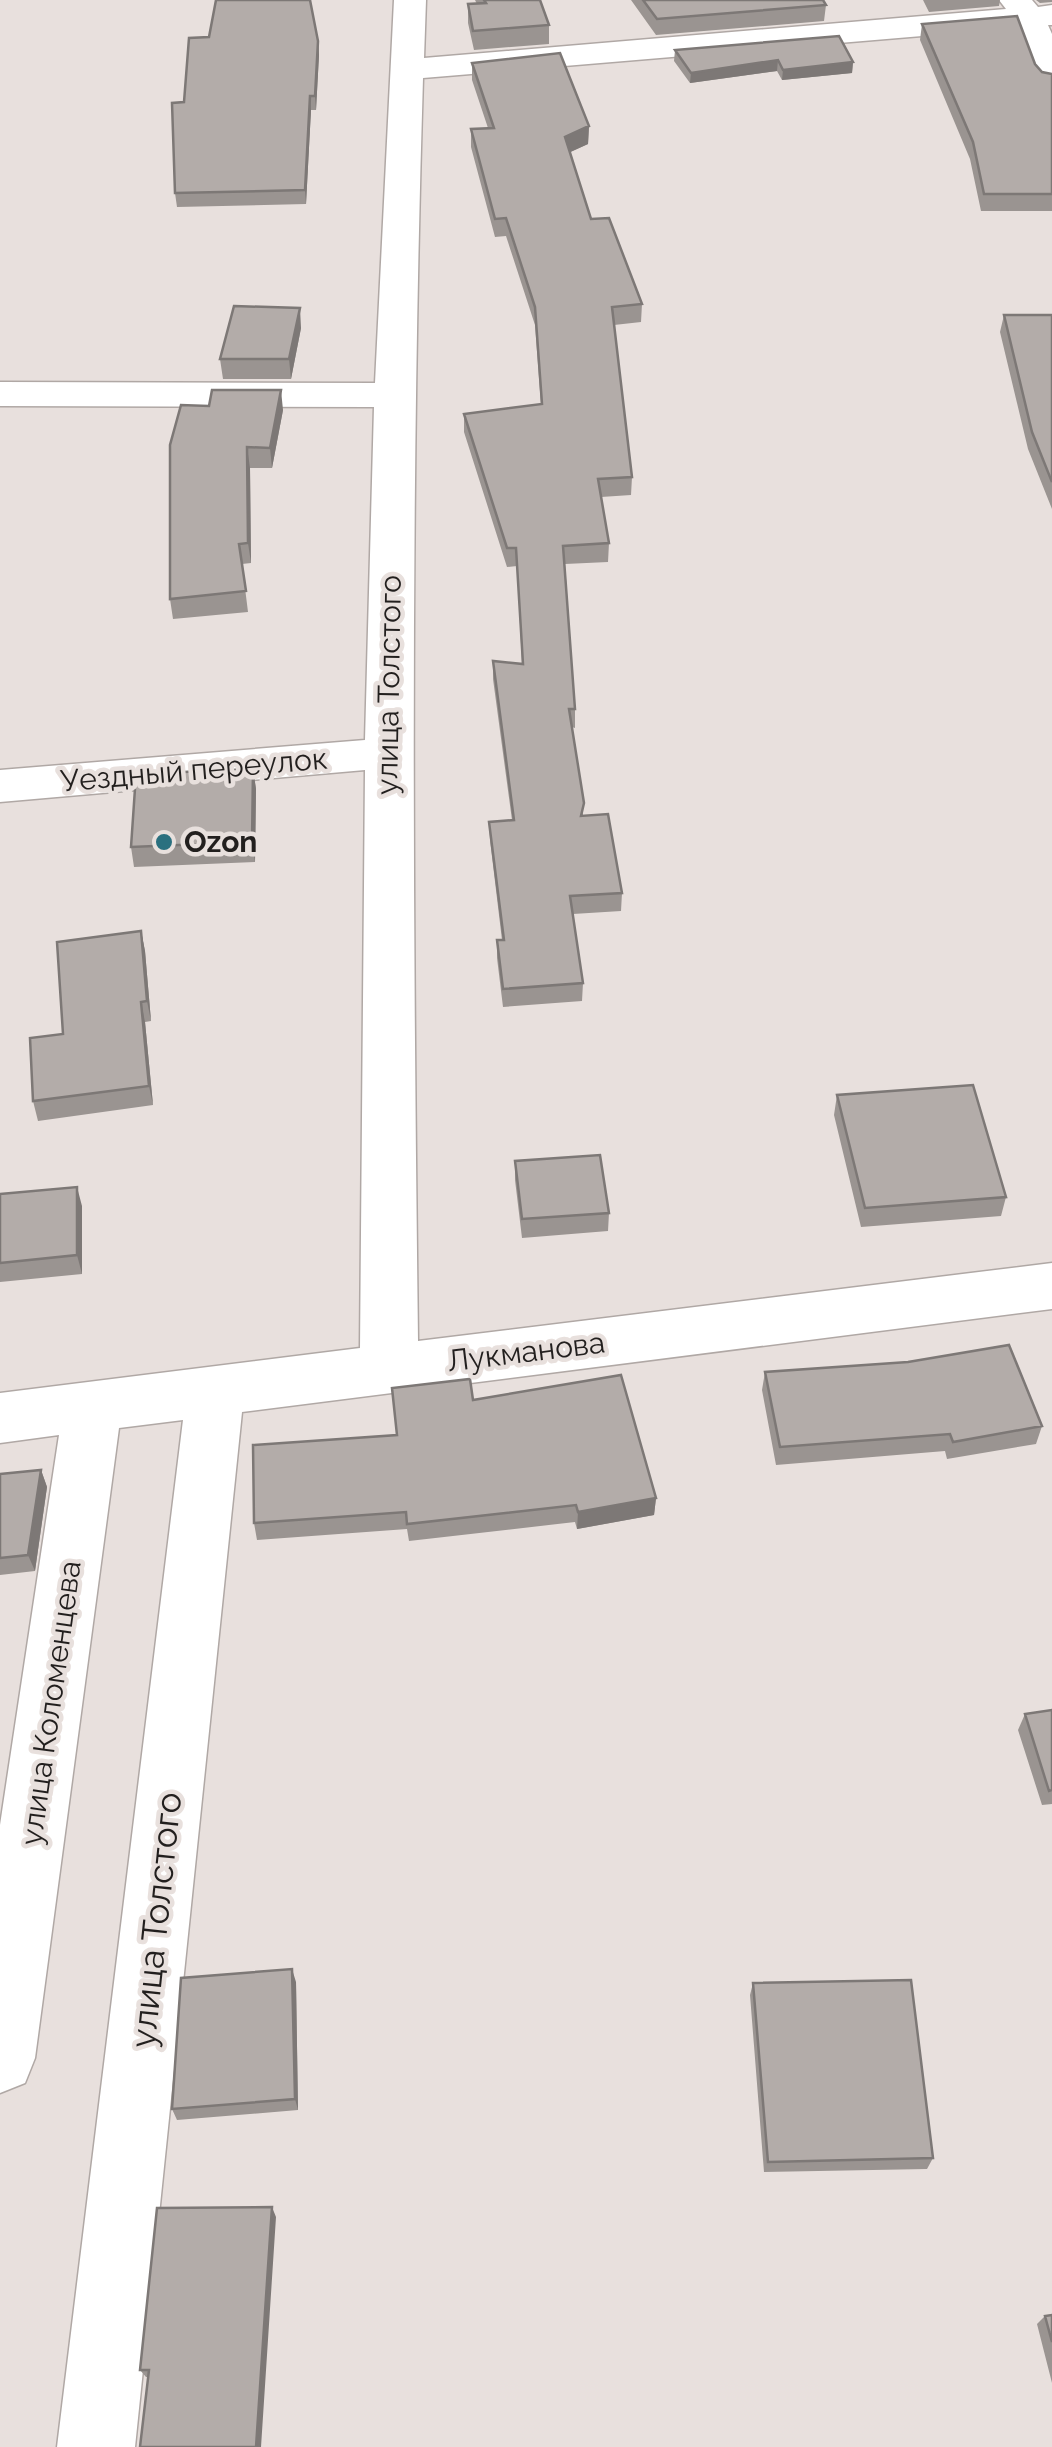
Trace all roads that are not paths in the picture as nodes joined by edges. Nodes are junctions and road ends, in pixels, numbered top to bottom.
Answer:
1 (410, 0) edge
2 (1032, 10) edge
3 (409, 69) junction
4 (1052, 78) edge
5 (0, 394) edge
6 (394, 395) junction
7 (388, 753) junction
8 (0, 786) edge
9 (1051, 1289) edge
10 (389, 1370) junction
11 (215, 1394) junction
12 (93, 1407) junction
13 (0, 1418) edge
14 (0, 2058) edge
15 (96, 2447) edge

1 - 3 street, улица Толстого
2 - 3 street
2 - 4 street
3 - 6 street, улица Толстого
5 - 6 street
6 - 7 street, улица Толстого
7 - 8 street, Уездный переулок
7 - 10 street, улица Толстого
9 - 10 street, Лукманова
10 - 11 street, Лукманова
11 - 12 street, Лукманова
11 - 15 street, улица Толстого
12 - 13 street, Лукманова
12 - 14 street, улица Коломенцева

